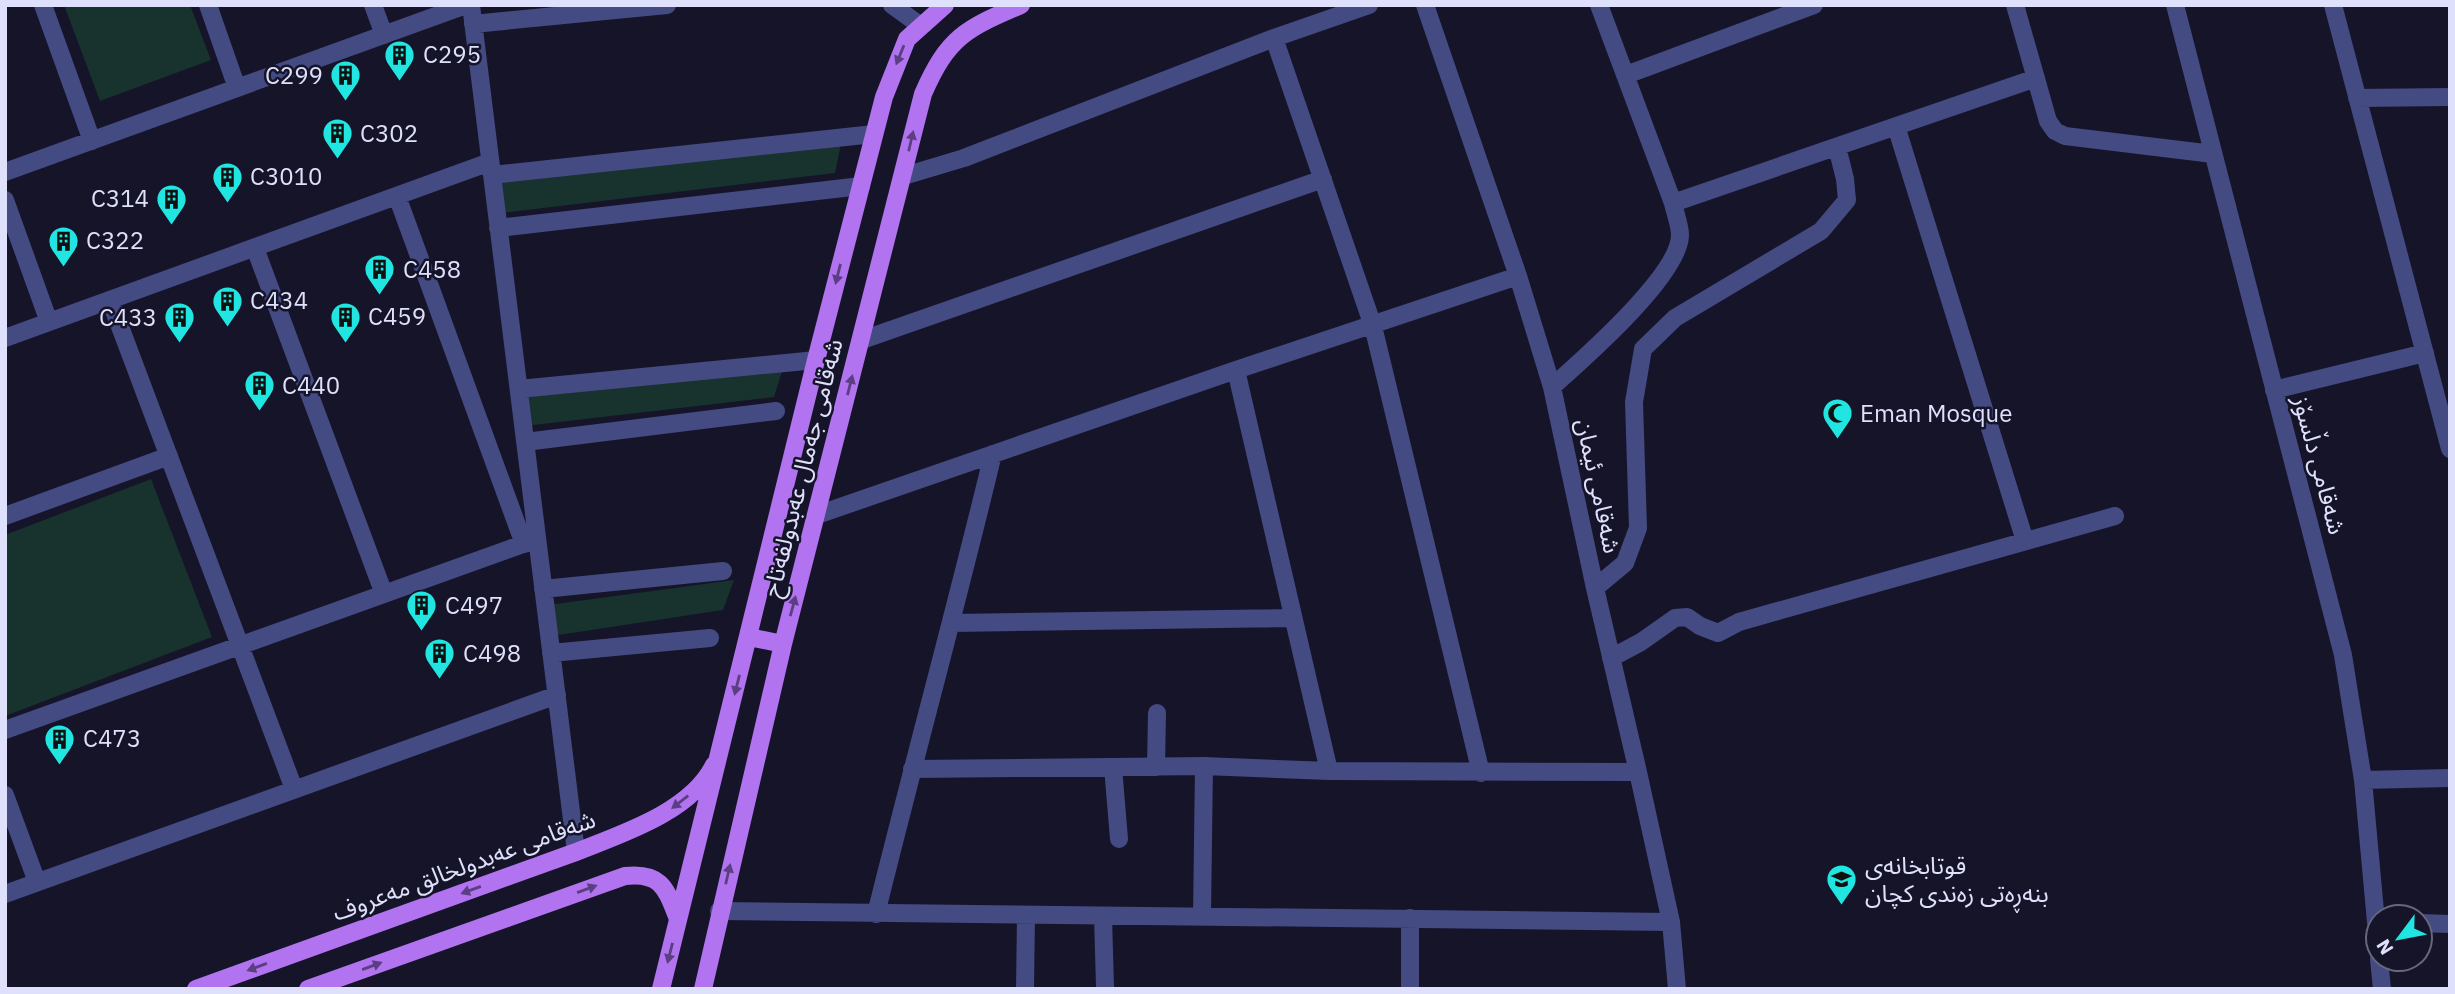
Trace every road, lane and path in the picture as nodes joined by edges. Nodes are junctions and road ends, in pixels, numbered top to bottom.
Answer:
1 (43, 5) edge
2 (208, 5) edge
3 (373, 5) edge
4 (466, 5) edge
5 (471, 5) edge
6 (667, 5) edge
7 (892, 5) edge
8 (945, 5) edge
9 (1021, 5) edge
10 (1369, 5) edge
11 (1425, 5) edge
12 (1600, 5) edge
13 (1814, 5) edge
14 (2015, 5) edge
15 (2175, 5) edge
16 (2333, 5) edge
17 (473, 24) junction
18 (921, 26) junction
19 (384, 35) junction
20 (1274, 38) junction
21 (1626, 75) junction
22 (2036, 78) junction
23 (237, 88) junction
24 (2450, 97) edge
25 (2357, 98) junction
26 (1896, 126) junction
27 (874, 134) junction
28 (92, 141) junction
29 (1837, 147) junction
30 (2213, 154) junction
31 (491, 169) junction
32 (5, 172) edge
33 (904, 176) junction
34 (1323, 179) junction
35 (861, 186) junction
36 (397, 196) junction
37 (5, 200) edge
38 (1673, 203) junction
39 (498, 228) junction
40 (255, 248) junction
41 (1518, 276) junction
42 (110, 300) junction
43 (49, 322) junction
44 (1373, 326) junction
45 (5, 338) edge
46 (862, 340) junction
47 (2425, 354) junction
48 (816, 360) junction
49 (1236, 370) junction
50 (1552, 387) junction
51 (519, 389) junction
52 (2274, 390) junction
53 (776, 411) dead end
54 (525, 442) junction
55 (2450, 449) edge
56 (993, 454) junction
57 (169, 456) junction
58 (817, 515) junction
59 (5, 516) edge
60 (2115, 516) dead end
61 (2025, 541) junction
62 (531, 542) junction
63 (723, 571) dead end
64 (1595, 588) junction
65 (543, 589) junction
66 (384, 594) junction
67 (1293, 618) junction
68 (952, 623) junction
69 (749, 637) junction
70 (710, 638) dead end
71 (783, 644) junction
72 (240, 646) junction
73 (551, 653) junction
74 (1611, 658) junction
75 (557, 695) junction
76 (1157, 713) dead end
77 (5, 730) edge
78 (722, 749) junction
79 (1204, 766) junction
80 (1114, 767) junction
81 (1156, 767) junction
82 (912, 769) junction
83 (1329, 772) junction
84 (1639, 772) junction
85 (1481, 773) junction
86 (2450, 778) edge
87 (2363, 780) junction
88 (293, 789) junction
89 (5, 795) edge
90 (1119, 839) dead end
91 (576, 852) junction
92 (37, 882) junction
93 (5, 894) edge
94 (2375, 903) edge
95 (719, 911) junction
96 (876, 914) junction
97 (1026, 915) junction
98 (1103, 916) junction
99 (1202, 916) junction
100 (1410, 918) junction
101 (678, 919) junction
102 (1671, 922) junction
103 (1105, 987) dead end
104 (196, 989) edge
105 (308, 989) edge
106 (661, 989) edge
107 (703, 989) edge
108 (1025, 989) edge
109 (1410, 989) edge
110 (1676, 989) edge

1 - 28 street
2 - 23 street
3 - 19 street
4 - 19 street
5 - 17 street
6 - 17 street
7 - 18 street
8 - 18 main road, شەقامی جەمال عەبدولفەتاح
33 -> 9 main road, شەقامی جەمال عەبدولفەتاح
10 - 20 street
11 - 41 street, شەقامی ئیمان
12 - 21 street
13 - 21 street
14 - 22 street
15 - 30 street, شەقامی دڵسۆز
16 - 25 street
17 - 31 street
18 -> 27 main road, شەقامی جەمال عەبدولفەتاح
19 - 23 street
20 - 33 street
20 - 34 street
21 - 38 street
22 - 26 street
22 - 30 street
23 - 28 street
24 - 25 street
25 - 47 street
26 - 29 street
26 - 61 street
27 - 31 street
27 - 35 main road, شەقامی جەمال عەبدولفەتاح
28 - 32 street
29 - 38 street
29 - 64 street
30 - 52 street, شەقامی دڵسۆز
31 - 36 street
31 - 39 street
33 - 46 main road, شەقامی جەمال عەبدولفەتاح
34 - 44 street
34 - 46 street
35 - 39 street
35 -> 48 main road, شەقامی جەمال عەبدولفەتاح
36 - 40 street
36 - 62 street
37 - 43 street
38 - 50 street
39 - 51 street
40 - 42 street
40 - 66 street
41 - 44 street
41 - 50 street, شەقامی ئیمان
42 - 43 street
42 - 57 street
43 - 45 street
44 - 49 street
44 - 85 street
58 -> 46 main road, شەقامی جەمال عەبدولفەتاح
47 - 52 street
47 - 55 street
48 - 51 street
48 - 69 main road, شەقامی جەمال عەبدولفەتاح
49 - 56 street
49 - 67 street
50 - 64 street, شەقامی ئیمان
51 - 54 street
52 - 87 street, شەقامی دڵسۆز
53 - 54 street
54 - 62 street
56 - 58 street
56 - 68 street
57 - 59 street
57 - 72 street
71 -> 58 main road, شەقامی جەمال عەبدولفەتاح
60 - 61 street
61 - 74 street
62 - 65 street
62 - 66 street
63 - 65 street
64 - 74 street, شەقامی ئیمان
65 - 73 street
66 - 72 street
67 - 68 street
67 - 83 street
68 - 82 street
69 - 71 main road
69 -> 78 main road, شەقامی جەمال عەبدولفەتاح
70 - 73 street
95 -> 71 main road, شەقامی جەمال عەبدولفەتاح
72 - 77 street
72 - 88 street
73 - 75 street
74 - 84 street, شەقامی ئیمان
75 - 88 street
75 - 91 street
76 - 81 street
78 -> 91 main road, شەقامی عەبدولخالق مەعروف
78 - 101 main road, شەقامی جەمال عەبدولفەتاح
79 - 81 street
79 - 83 street
79 - 99 street
80 - 81 street
80 - 82 street
80 - 90 street
82 - 96 street
83 - 85 street
84 - 85 street
84 - 102 street, شەقامی ئیمان
86 - 87 street
87 - 94 street, شەقامی دڵسۆز
88 - 92 street
89 - 92 street
91 -> 104 main road, شەقامی عەبدولخالق مەعروف
92 - 93 street
95 - 96 street
95 - 107 main road, شەقامی جەمال عەبدولفەتاح
96 - 97 street
97 - 98 street
97 - 108 street
98 - 99 street
98 - 103 street
99 - 100 street
100 - 102 street
100 - 109 street
105 -> 101 main road
101 -> 106 main road, شەقامی جەمال عەبدولفەتاح
102 - 110 street, شەقامی ئیمان

